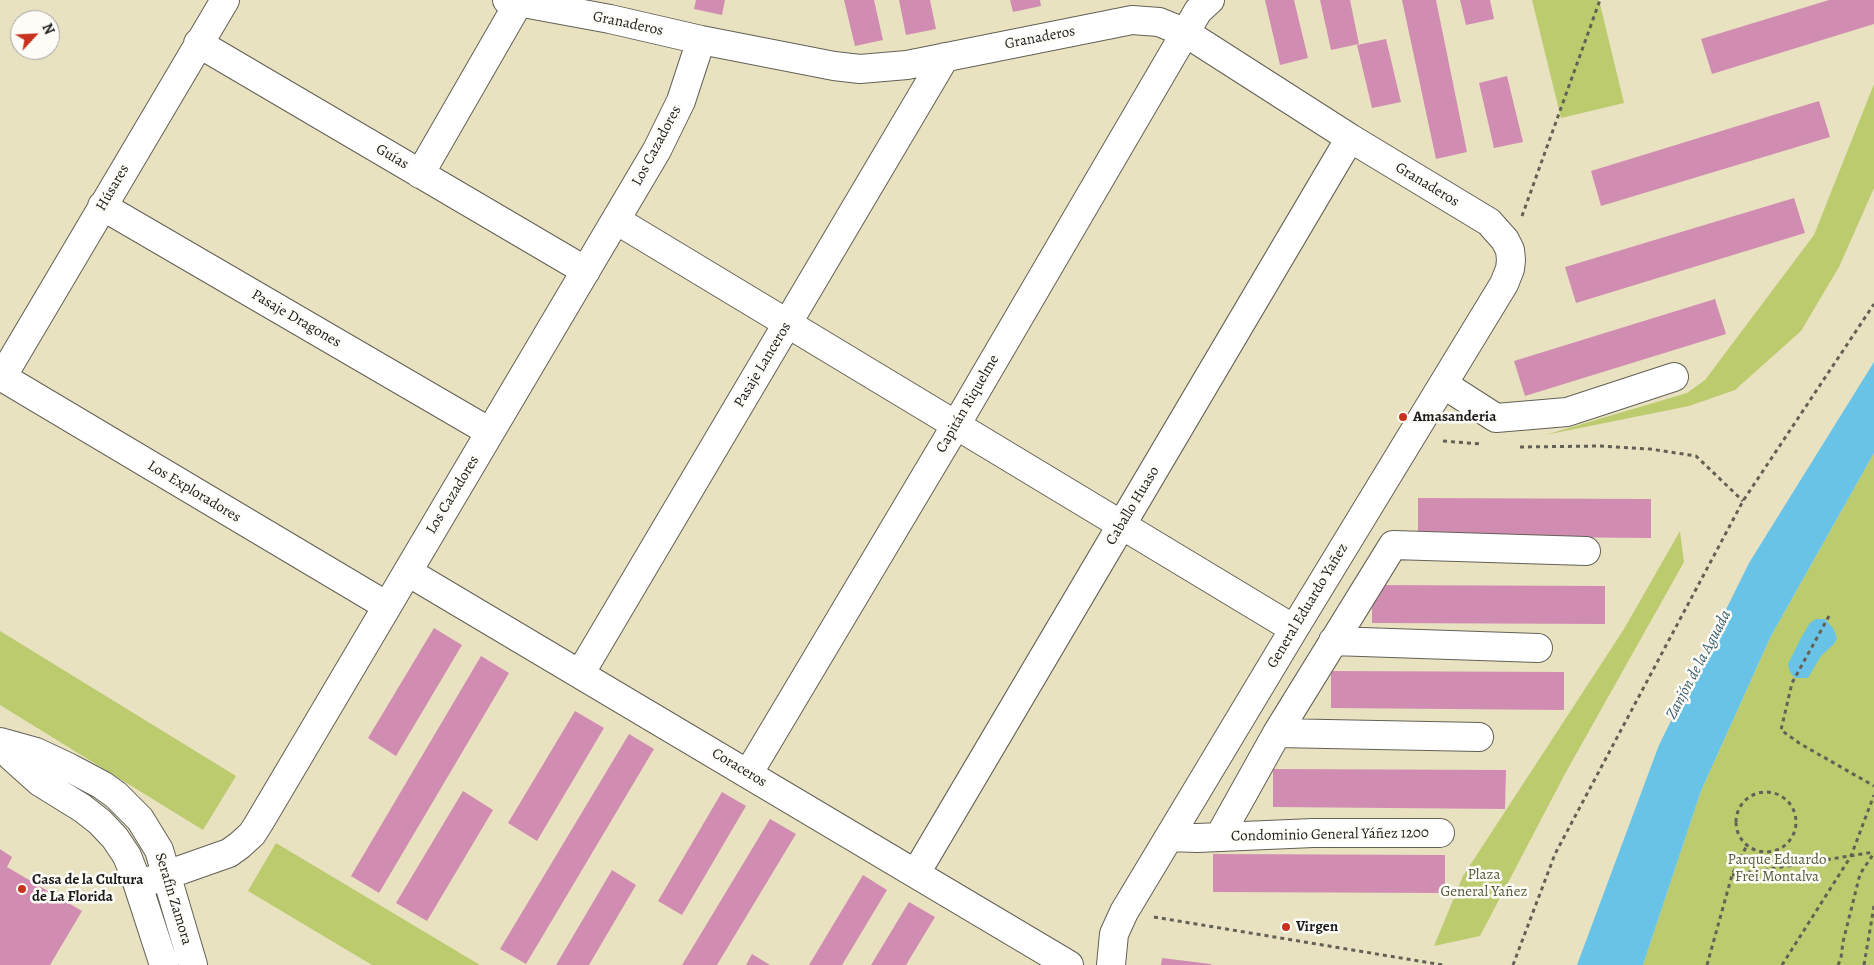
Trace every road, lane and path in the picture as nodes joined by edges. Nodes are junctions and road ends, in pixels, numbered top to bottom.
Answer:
1 (225, 0) edge
2 (1210, 0) edge
3 (1600, 0) edge
4 (513, 1) edge
5 (1186, 33) junction
6 (701, 40) junction
7 (198, 43) junction
8 (945, 56) junction
9 (1350, 138) junction
10 (420, 174) junction
11 (102, 206) junction
12 (616, 220) junction
13 (1510, 250) junction
14 (586, 271) junction
15 (1874, 304) edge
16 (787, 324) junction
17 (2, 377) joint
18 (1674, 377) dead end
19 (1443, 384) junction
20 (956, 425) junction
21 (490, 432) junction
22 (1434, 440) dead end
23 (1483, 444) dead end
24 (1512, 447) dead end
25 (1743, 501) junction
26 (1122, 525) junction
27 (1586, 551) dead end
28 (408, 572) junction
29 (387, 606) junction
30 (1829, 616) dead end
31 (1294, 629) junction
32 (1333, 641) junction
33 (1538, 648) dead end
34 (580, 674) junction
35 (1277, 733) junction
36 (1479, 737) dead end
37 (0, 742) edge
38 (748, 774) junction
39 (1874, 786) edge
40 (1874, 795) edge
41 (1440, 833) dead end
42 (1169, 837) junction
43 (1219, 837) junction
44 (1747, 845) junction
45 (1874, 852) edge
46 (1852, 856) junction
47 (916, 874) junction
48 (1732, 875) junction
49 (166, 876) junction
50 (138, 885) junction
51 (1874, 906) edge
52 (1146, 916) dead end
53 (164, 965) edge
54 (193, 965) edge
55 (1070, 965) edge
56 (1111, 965) edge
57 (1443, 965) edge
58 (1513, 965) edge
59 (1707, 965) edge
60 (1782, 965) edge
61 (1838, 965) edge
62 (1864, 965) edge

1 - 7 street, Húsares
2 - 5 street, Capitán Riquelme
3 - 13 path
4 - 6 street, Granaderos
4 - 10 street
5 - 8 street, Granaderos
5 - 9 street, Granaderos
5 - 20 street, Capitán Riquelme
6 - 8 street, Granaderos
6 - 12 street, Los Cazadores
7 - 10 street, Guías
7 - 11 street, Húsares
8 - 16 street, Pasaje Lanceros
9 - 13 street, Granaderos
9 - 26 street, Caballo Huaso
10 - 14 street, Guías
11 - 17 street, Húsares
11 - 21 street, Pasaje Dragones
12 - 14 street, Los Cazadores
12 - 16 street
13 - 19 street, General Eduardo Yañez
14 - 21 street, Los Cazadores
15 - 25 path
16 - 20 street
16 - 34 street, Pasaje Lanceros
17 - 29 street, Los Exploradores
18 - 19 street
19 - 31 street, General Eduardo Yañez
20 - 26 street
20 - 38 street, Capitán Riquelme
21 - 28 street, Los Cazadores
22 - 23 path
24 - 25 path
25 - 58 path
26 - 31 street
26 - 47 street, Caballo Huaso
27 - 32 street, Condominio General Yáñez 1200
28 - 29 street, Los Cazadores
28 - 34 street, Coraceros
29 - 49 street, Los Cazadores
30 - 39 path
31 - 42 street, General Eduardo Yañez
32 - 33 street
32 - 35 street, Condominio General Yáñez 1200
34 - 38 street, Coraceros
35 - 36 street
35 - 43 street, Condominio General Yáñez 1200
37 - 49 street, Serafín Zamora
37 - 50 street, Serafín Zamora
38 - 47 street, Coraceros
40 - 46 path
41 - 43 street, Condominio General Yáñez 1200
42 - 43 street, Condominio General Yáñez 1200
42 - 56 street, General Eduardo Yañez
44 - 44 path
44 - 48 path
45 - 46 path
45 - 61 path
46 - 48 path
46 - 60 path
47 - 55 street, Coraceros
48 - 59 path
49 - 50 street, Los Cazadores
49 - 54 street, Serafín Zamora
50 - 53 street, Serafín Zamora
51 - 62 path
52 - 57 path

